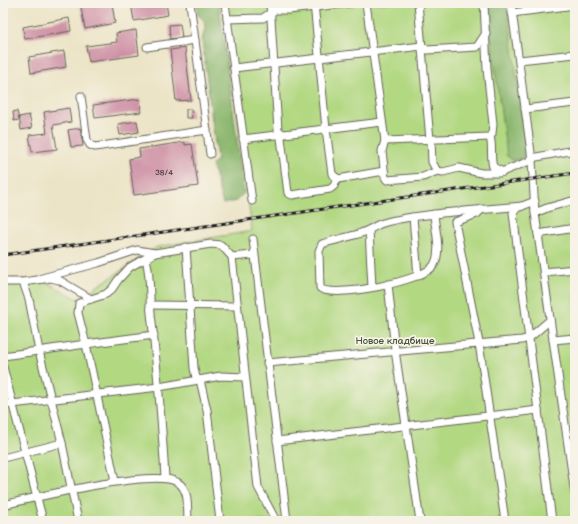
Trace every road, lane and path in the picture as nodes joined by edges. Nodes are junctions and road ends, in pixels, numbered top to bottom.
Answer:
1 (190, 3) edge
2 (225, 3) edge
3 (270, 3) edge
4 (351, 3) edge
5 (366, 3) edge
6 (418, 3) edge
7 (484, 3) edge
8 (511, 3) edge
9 (575, 4) edge
10 (314, 5) edge
11 (271, 12) junction
12 (512, 13) junction
13 (227, 19) junction
14 (486, 33) junction
15 (195, 40) junction
16 (422, 46) junction
17 (147, 47) dead end
18 (373, 53) junction
19 (575, 54) edge
20 (318, 59) junction
21 (519, 60) junction
22 (274, 63) junction
23 (234, 68) junction
24 (81, 96) dead end
25 (575, 104) edge
26 (525, 109) junction
27 (382, 122) junction
28 (326, 129) junction
29 (207, 130) junction
30 (283, 134) junction
31 (490, 137) junction
32 (243, 139) junction
33 (430, 140) junction
34 (385, 141) junction
35 (575, 150) edge
36 (210, 154) dead end
37 (532, 159) junction
38 (384, 171) junction
39 (437, 171) junction
40 (503, 172) junction
41 (337, 178) junction
42 (252, 200) dead end
43 (575, 200) edge
44 (535, 201) junction
45 (522, 206) junction
46 (482, 209) junction
47 (535, 213) junction
48 (434, 214) junction
49 (413, 217) junction
50 (575, 228) edge
51 (369, 230) junction
52 (538, 234) junction
53 (253, 239) dead end
54 (186, 247) junction
55 (155, 253) junction
56 (253, 255) junction
57 (232, 256) junction
58 (146, 259) junction
59 (575, 269) edge
60 (544, 272) junction
61 (418, 276) junction
62 (42, 278) junction
63 (3, 282) edge
64 (22, 282) junction
65 (388, 284) junction
66 (372, 287) junction
67 (91, 299) junction
68 (189, 304) junction
69 (150, 305) junction
70 (236, 306) junction
71 (550, 320) junction
72 (154, 336) junction
73 (529, 338) junction
74 (575, 338) edge
75 (553, 340) junction
76 (479, 343) junction
77 (86, 344) junction
78 (395, 350) junction
79 (39, 351) junction
80 (3, 356) edge
81 (267, 363) junction
82 (3, 367) edge
83 (245, 376) junction
84 (200, 380) junction
85 (160, 387) junction
86 (98, 394) junction
87 (51, 399) junction
88 (12, 404) junction
89 (3, 405) edge
90 (538, 410) junction
91 (490, 416) junction
92 (406, 426) junction
93 (277, 441) junction
94 (62, 442) junction
95 (25, 452) junction
96 (3, 458) edge
97 (165, 478) junction
98 (115, 481) junction
99 (73, 490) junction
100 (575, 494) edge
101 (36, 498) junction
102 (3, 505) edge
103 (42, 521) edge
104 (78, 521) edge
105 (188, 521) edge
106 (220, 521) edge
107 (278, 521) edge
108 (287, 521) edge
109 (420, 521) edge
110 (505, 521) edge
111 (552, 521) edge

1 - 15 lane
2 - 13 lane
3 - 11 lane
4 - 10 lane
5 - 18 lane
6 - 16 lane
7 - 14 lane
8 - 12 lane
9 - 12 lane
10 - 11 lane
10 - 20 lane
11 - 13 lane
11 - 22 lane
12 - 21 lane
13 - 23 lane
14 - 16 lane
14 - 31 lane
15 - 17 lane
15 - 29 lane
16 - 18 lane
16 - 33 lane
18 - 20 lane
18 - 27 lane
19 - 21 lane
20 - 22 lane
20 - 28 lane
21 - 26 lane
22 - 23 lane
22 - 30 lane
23 - 32 lane
24 - 29 lane
25 - 26 lane
26 - 37 lane
27 - 28 lane
27 - 34 lane
28 - 30 lane
28 - 41 lane
29 - 36 lane
30 - 32 lane
30 - 41 lane
31 - 33 lane
31 - 40 lane
32 - 42 lane
33 - 34 lane
33 - 39 lane
34 - 38 lane
35 - 37 lane
37 - 40 lane
37 - 44 lane
38 - 39 lane
38 - 41 lane
39 - 40 lane
43 - 47 lane
44 - 45 lane
44 - 47 lane
45 - 46 lane
45 - 73 lane
46 - 48 lane
46 - 76 lane
47 - 52 lane
48 - 49 lane
48 - 61 lane
49 - 51 lane
49 - 61 lane
50 - 52 lane
51 - 66 lane
51 - 66 lane
52 - 60 lane
53 - 56 lane
54 - 55 lane
54 - 57 lane
54 - 68 lane
55 - 58 lane
55 - 62 lane
56 - 57 lane
56 - 81 lane
57 - 70 lane
58 - 67 lane
58 - 69 lane
59 - 60 lane
60 - 71 lane
61 - 65 lane
62 - 64 lane
62 - 67 lane
63 - 64 lane
64 - 79 lane
65 - 66 lane
65 - 78 lane
67 - 77 lane
68 - 69 lane
68 - 70 lane
68 - 84 lane
69 - 72 lane
70 - 83 lane
71 - 73 lane
71 - 75 lane
72 - 77 lane
72 - 85 lane
73 - 76 lane
73 - 90 lane
74 - 75 lane
75 - 100 lane
76 - 78 lane
76 - 91 lane
77 - 79 lane
77 - 86 lane
78 - 81 lane
78 - 92 lane
79 - 80 lane
79 - 87 lane
81 - 93 lane
82 - 88 lane
83 - 84 lane
83 - 107 lane
84 - 85 lane
84 - 106 lane
85 - 86 lane
85 - 97 lane
86 - 87 lane
86 - 98 lane
87 - 88 lane
87 - 94 lane
88 - 89 lane
88 - 95 lane
90 - 91 lane
90 - 111 lane
91 - 92 lane
91 - 110 lane
92 - 93 lane
92 - 109 lane
93 - 108 lane
94 - 95 lane
94 - 99 lane
95 - 96 lane
95 - 101 lane
97 - 98 lane
97 - 105 lane
98 - 99 lane
99 - 101 lane
99 - 104 lane
101 - 102 lane
101 - 103 lane

